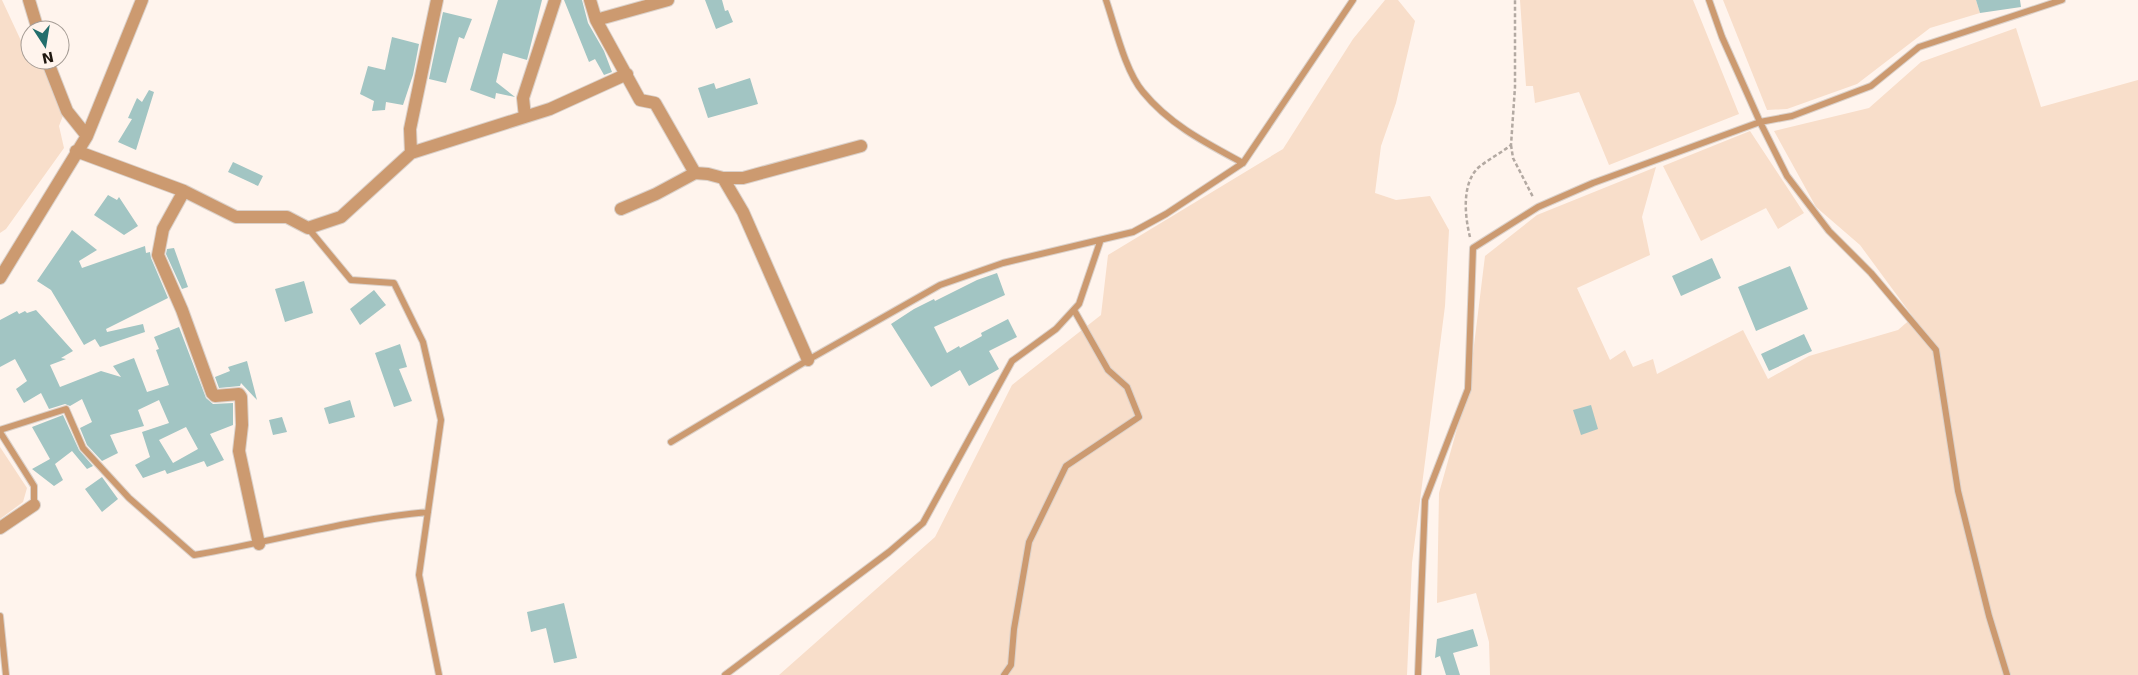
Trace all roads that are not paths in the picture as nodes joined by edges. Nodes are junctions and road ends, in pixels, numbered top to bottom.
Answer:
1 (29, 0) edge
2 (142, 0) edge
3 (437, 0) edge
4 (555, 0) edge
5 (590, 0) edge
6 (668, 0) edge
7 (1106, 0) edge
8 (1353, 0) edge
9 (1709, 0) edge
10 (2062, 0) edge
11 (35, 20) edge
12 (596, 20) junction
13 (51, 70) edge
14 (627, 74) junction
15 (525, 117) junction
16 (1760, 122) junction
17 (87, 136) junction
18 (860, 146) dead end
19 (76, 151) junction
20 (412, 153) junction
21 (1242, 163) junction
22 (695, 173) junction
23 (723, 178) junction
24 (184, 192) junction
25 (621, 209) dead end
26 (308, 228) junction
27 (1100, 242) junction
28 (0, 278) edge
29 (1074, 310) junction
30 (808, 360) junction
31 (0, 431) edge
32 (671, 442) dead end
33 (34, 505) joint
34 (428, 512) junction
35 (0, 528) edge
36 (259, 544) junction
37 (0, 616) edge
38 (6, 675) edge
39 (440, 675) edge
40 (725, 675) edge
41 (1004, 675) edge
42 (1418, 675) edge
43 (2008, 675) edge

1 - 11 street
2 - 17 street
3 - 20 street
4 - 15 street
5 - 12 street
6 - 12 street
7 - 21 lane
8 - 21 lane
9 - 16 lane
10 - 16 lane
12 - 14 street
13 - 17 street
14 - 15 street
14 - 22 street
15 - 20 street
16 - 42 lane
16 - 43 lane
17 - 19 street
18 - 23 street
19 - 24 street
19 - 28 street
20 - 26 street
21 - 27 lane
22 - 23 street
22 - 25 street
23 - 30 street
24 - 26 street
24 - 36 street
26 - 34 lane
27 - 29 lane
27 - 30 lane
29 - 40 lane
29 - 41 lane
30 - 32 lane
31 - 33 lane
31 - 36 lane
33 - 35 street
34 - 36 lane
34 - 39 lane
37 - 38 lane

